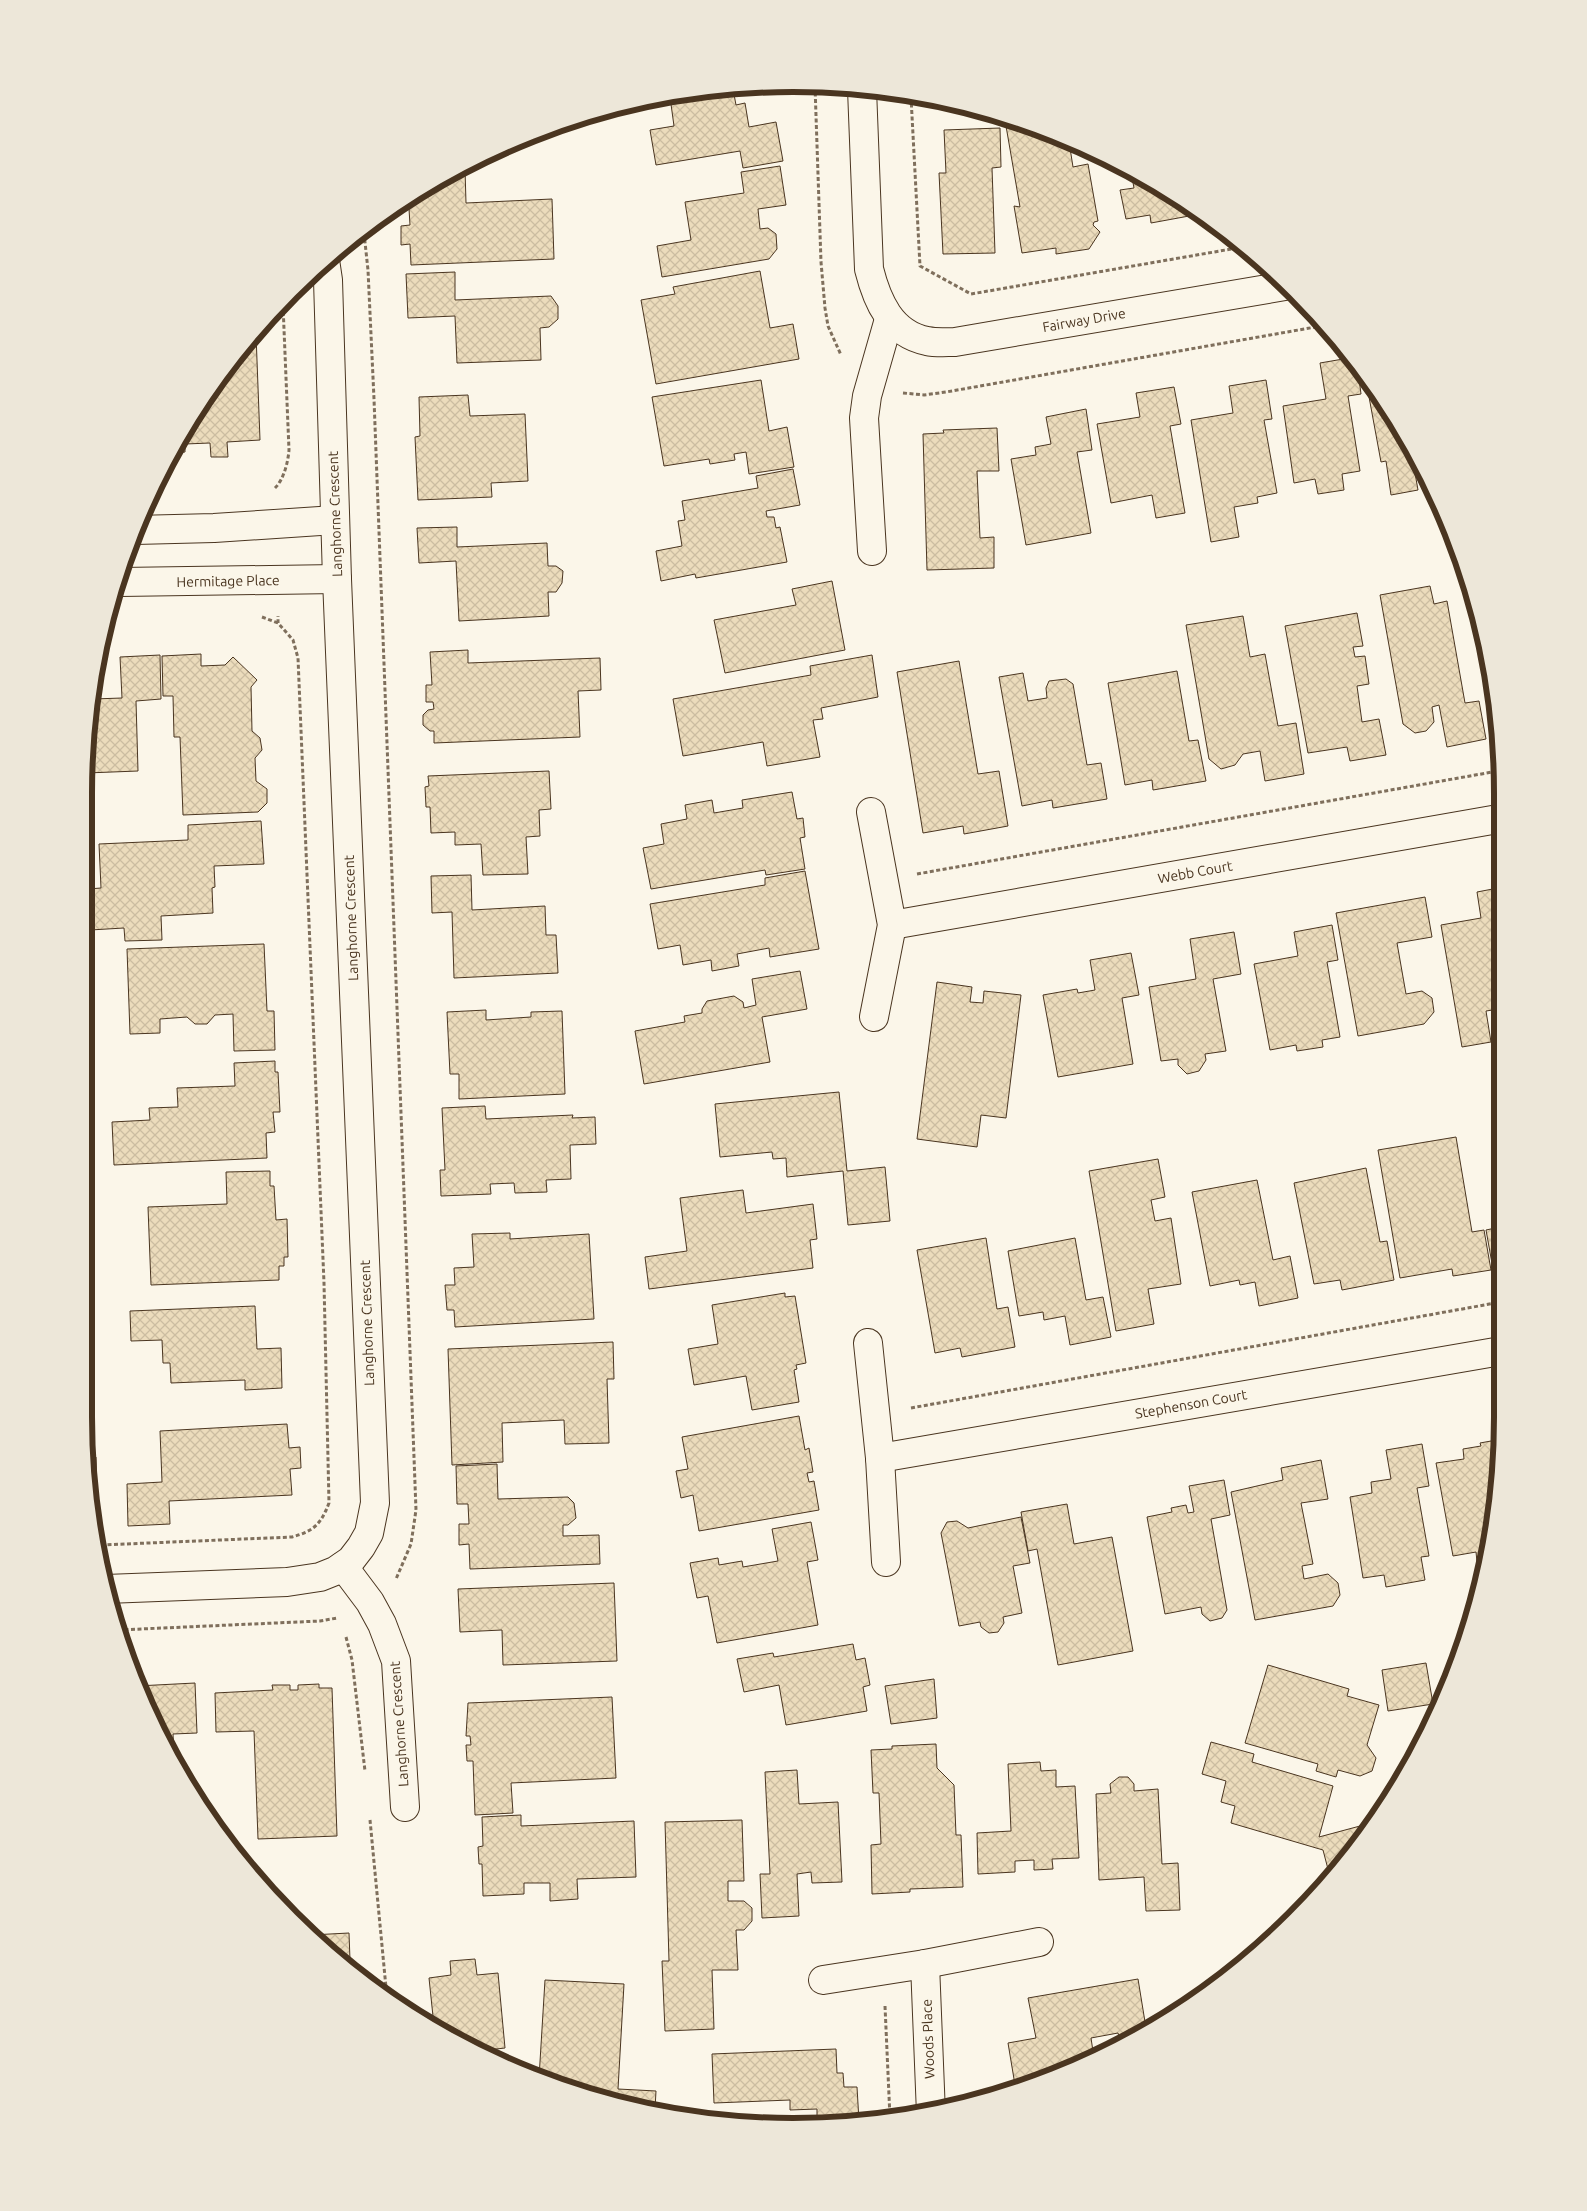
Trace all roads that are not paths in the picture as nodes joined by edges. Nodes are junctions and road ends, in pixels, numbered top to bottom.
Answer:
1 (862, 96) edge
2 (327, 270) edge
3 (1278, 287) edge
4 (889, 319) junction
5 (335, 520) junction
6 (144, 530) edge
7 (872, 551) dead end
8 (337, 579) junction
9 (126, 582) edge
10 (871, 812) dead end
11 (1494, 820) edge
12 (892, 926) junction
13 (874, 1017) dead end
14 (868, 1343) dead end
15 (1494, 1352) edge
16 (880, 1458) junction
17 (886, 1562) dead end
18 (342, 1566) junction
19 (114, 1589) edge
20 (405, 1807) dead end
21 (1039, 1942) dead end
22 (925, 1964) junction
23 (823, 1980) dead end
24 (931, 2105) edge

1 - 4 street, Fairway Drive
2 - 5 street, Langhorne Crescent
3 - 4 street, Fairway Drive
4 - 7 street
5 - 6 street
5 - 8 street, Langhorne Crescent
8 - 9 street, Hermitage Place
8 - 18 street, Langhorne Crescent
10 - 12 street
11 - 12 street, Webb Court
12 - 13 street
14 - 16 street
15 - 16 street, Stephenson Court
16 - 17 street
18 - 19 street, Langhorne Crescent
18 - 20 street, Langhorne Crescent
21 - 22 street
22 - 23 street
22 - 24 street, Woods Place

